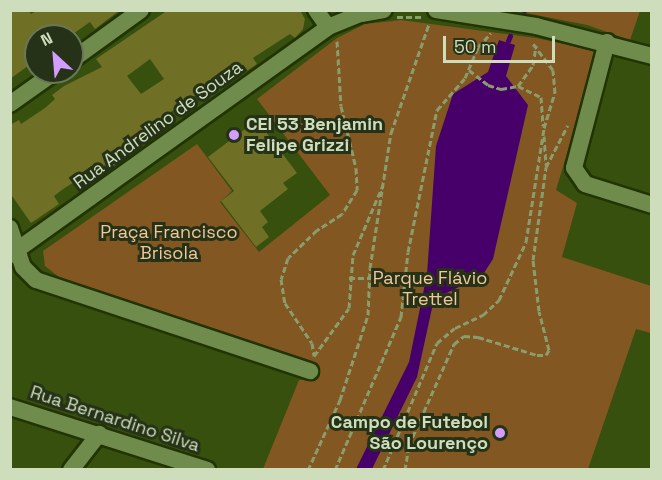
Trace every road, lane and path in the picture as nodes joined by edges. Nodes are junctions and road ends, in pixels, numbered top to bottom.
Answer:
1 (141, 10) edge
2 (316, 10) edge
3 (436, 10) edge
4 (388, 14) edge
5 (497, 27) junction
6 (332, 30) junction
7 (526, 38) dead end
8 (607, 42) junction
9 (536, 45) junction
10 (84, 51) edge
11 (651, 56) edge
12 (469, 70) junction
13 (38, 84) edge
14 (518, 86) junction
15 (10, 104) edge
16 (569, 120) dead end
17 (544, 128) junction
18 (546, 167) junction
19 (383, 185) junction
20 (651, 205) edge
21 (10, 228) edge
22 (13, 253) edge
23 (349, 278) junction
24 (370, 278) junction
25 (310, 371) dead end
26 (10, 407) edge
27 (99, 434) junction
28 (71, 470) edge
29 (207, 470) edge
30 (308, 470) edge
31 (335, 470) edge
32 (383, 470) edge
33 (405, 470) edge

1 - 10 street
2 - 6 street
3 - 5 street
4 - 6 street, Rua Andrelino de Souza
4 - 19 path
5 - 8 street
5 - 12 path
6 - 22 street, Rua Andrelino de Souza
6 - 23 path
7 - 9 path
8 - 11 street
8 - 20 street
9 - 14 path
9 - 17 path
12 - 14 path
12 - 31 path
13 - 15 street
14 - 17 path
16 - 18 path
17 - 18 path
17 - 32 path
18 - 33 path
19 - 23 path
19 - 24 path
21 - 22 street
22 - 25 street
23 - 24 path
24 - 30 path
26 - 27 street, Rua Bernardino Silva
27 - 28 street
27 - 29 street, Rua Bernardino Silva

